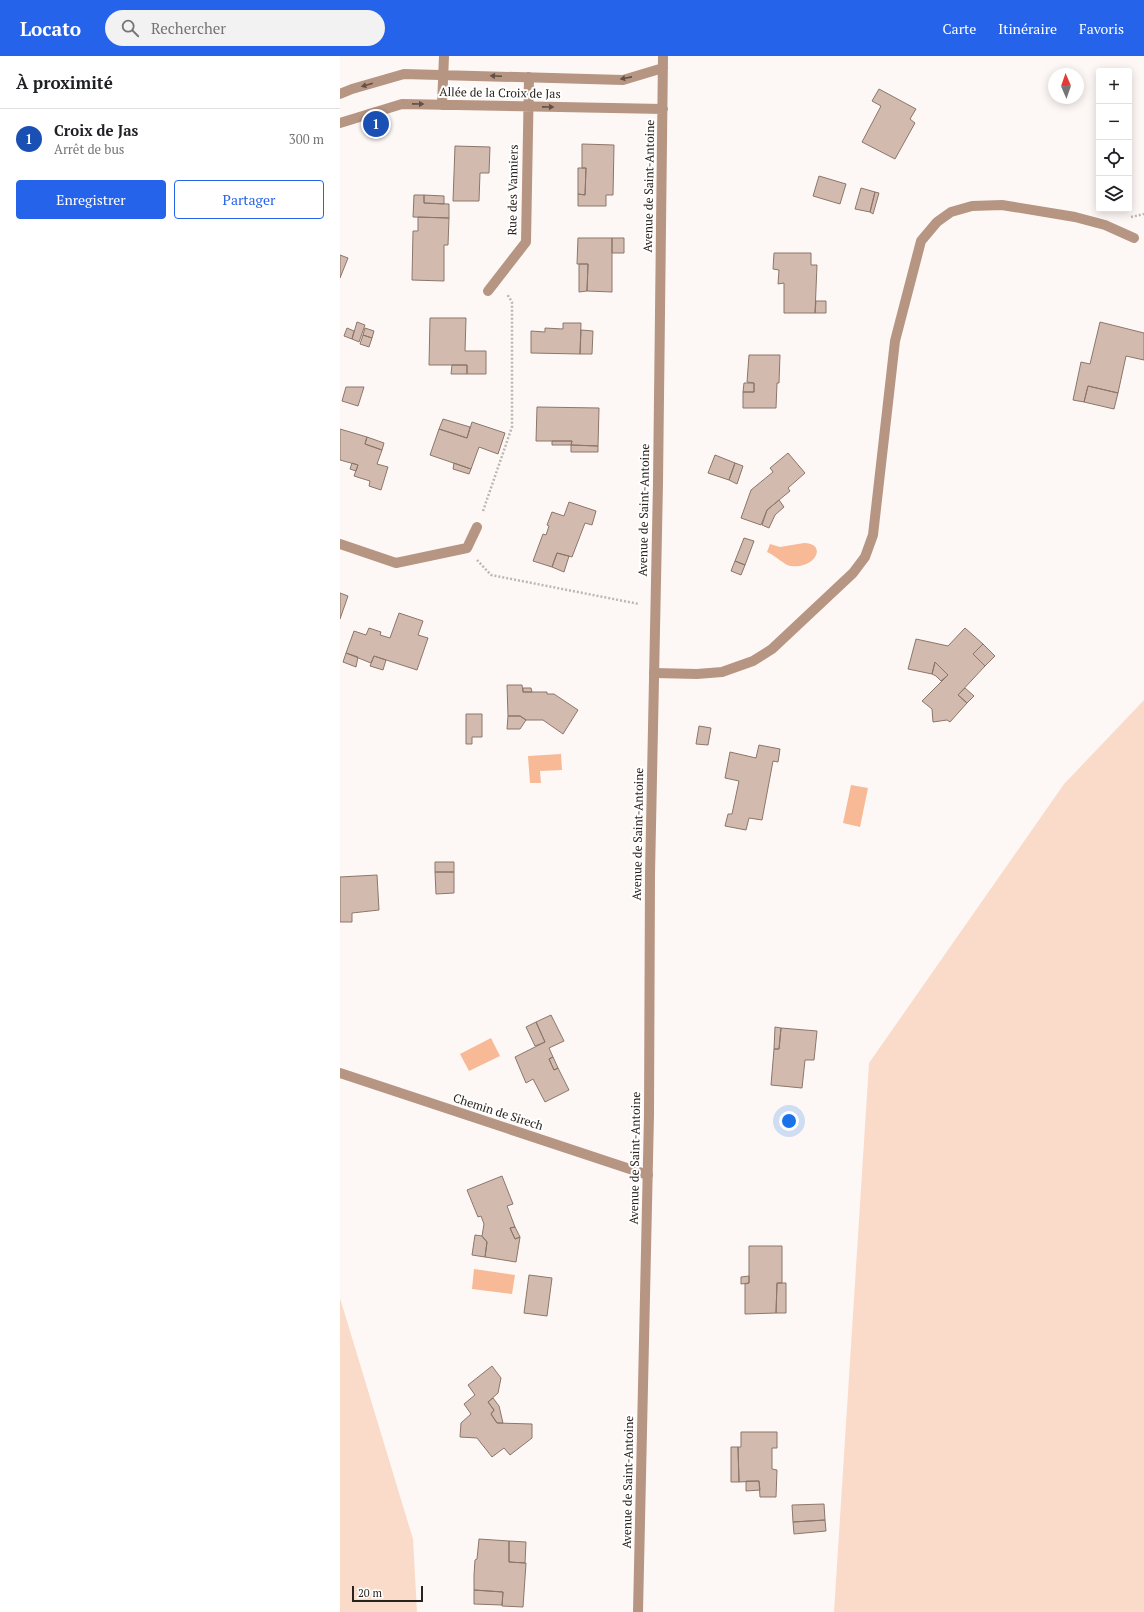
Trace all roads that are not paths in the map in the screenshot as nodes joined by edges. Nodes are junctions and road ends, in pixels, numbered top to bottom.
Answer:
1 (444, 56) edge
2 (663, 56) edge
3 (663, 68) junction
4 (444, 75) junction
5 (529, 77) junction
6 (340, 94) edge
7 (442, 105) junction
8 (528, 106) junction
9 (663, 109) junction
10 (340, 123) edge
11 (1134, 238) dead end
12 (488, 290) dead end
13 (477, 527) road end
14 (340, 544) edge
15 (654, 673) junction
16 (340, 1073) edge
17 (648, 1175) junction
18 (638, 1612) edge

1 - 4 street
2 - 3 street, Avenue de Saint-Antoine
3 -> 5 street, Allée de la Croix de Jas
3 - 9 street, Avenue de Saint-Antoine
5 -> 4 street, Allée de la Croix de Jas
4 -> 6 street, Allée de la Croix de Jas
4 - 7 street
5 - 8 street, Rue des Vanniers
7 - 8 street, Allée de la Croix de Jas
10 -> 7 street, Allée de la Croix de Jas
8 -> 9 street, Allée de la Croix de Jas
8 - 12 street, Rue des Vanniers
9 - 15 street, Avenue de Saint-Antoine
11 - 15 street
13 - 14 street
15 - 17 street, Avenue de Saint-Antoine
16 - 17 street, Chemin de Sirech
17 - 18 street, Avenue de Saint-Antoine

